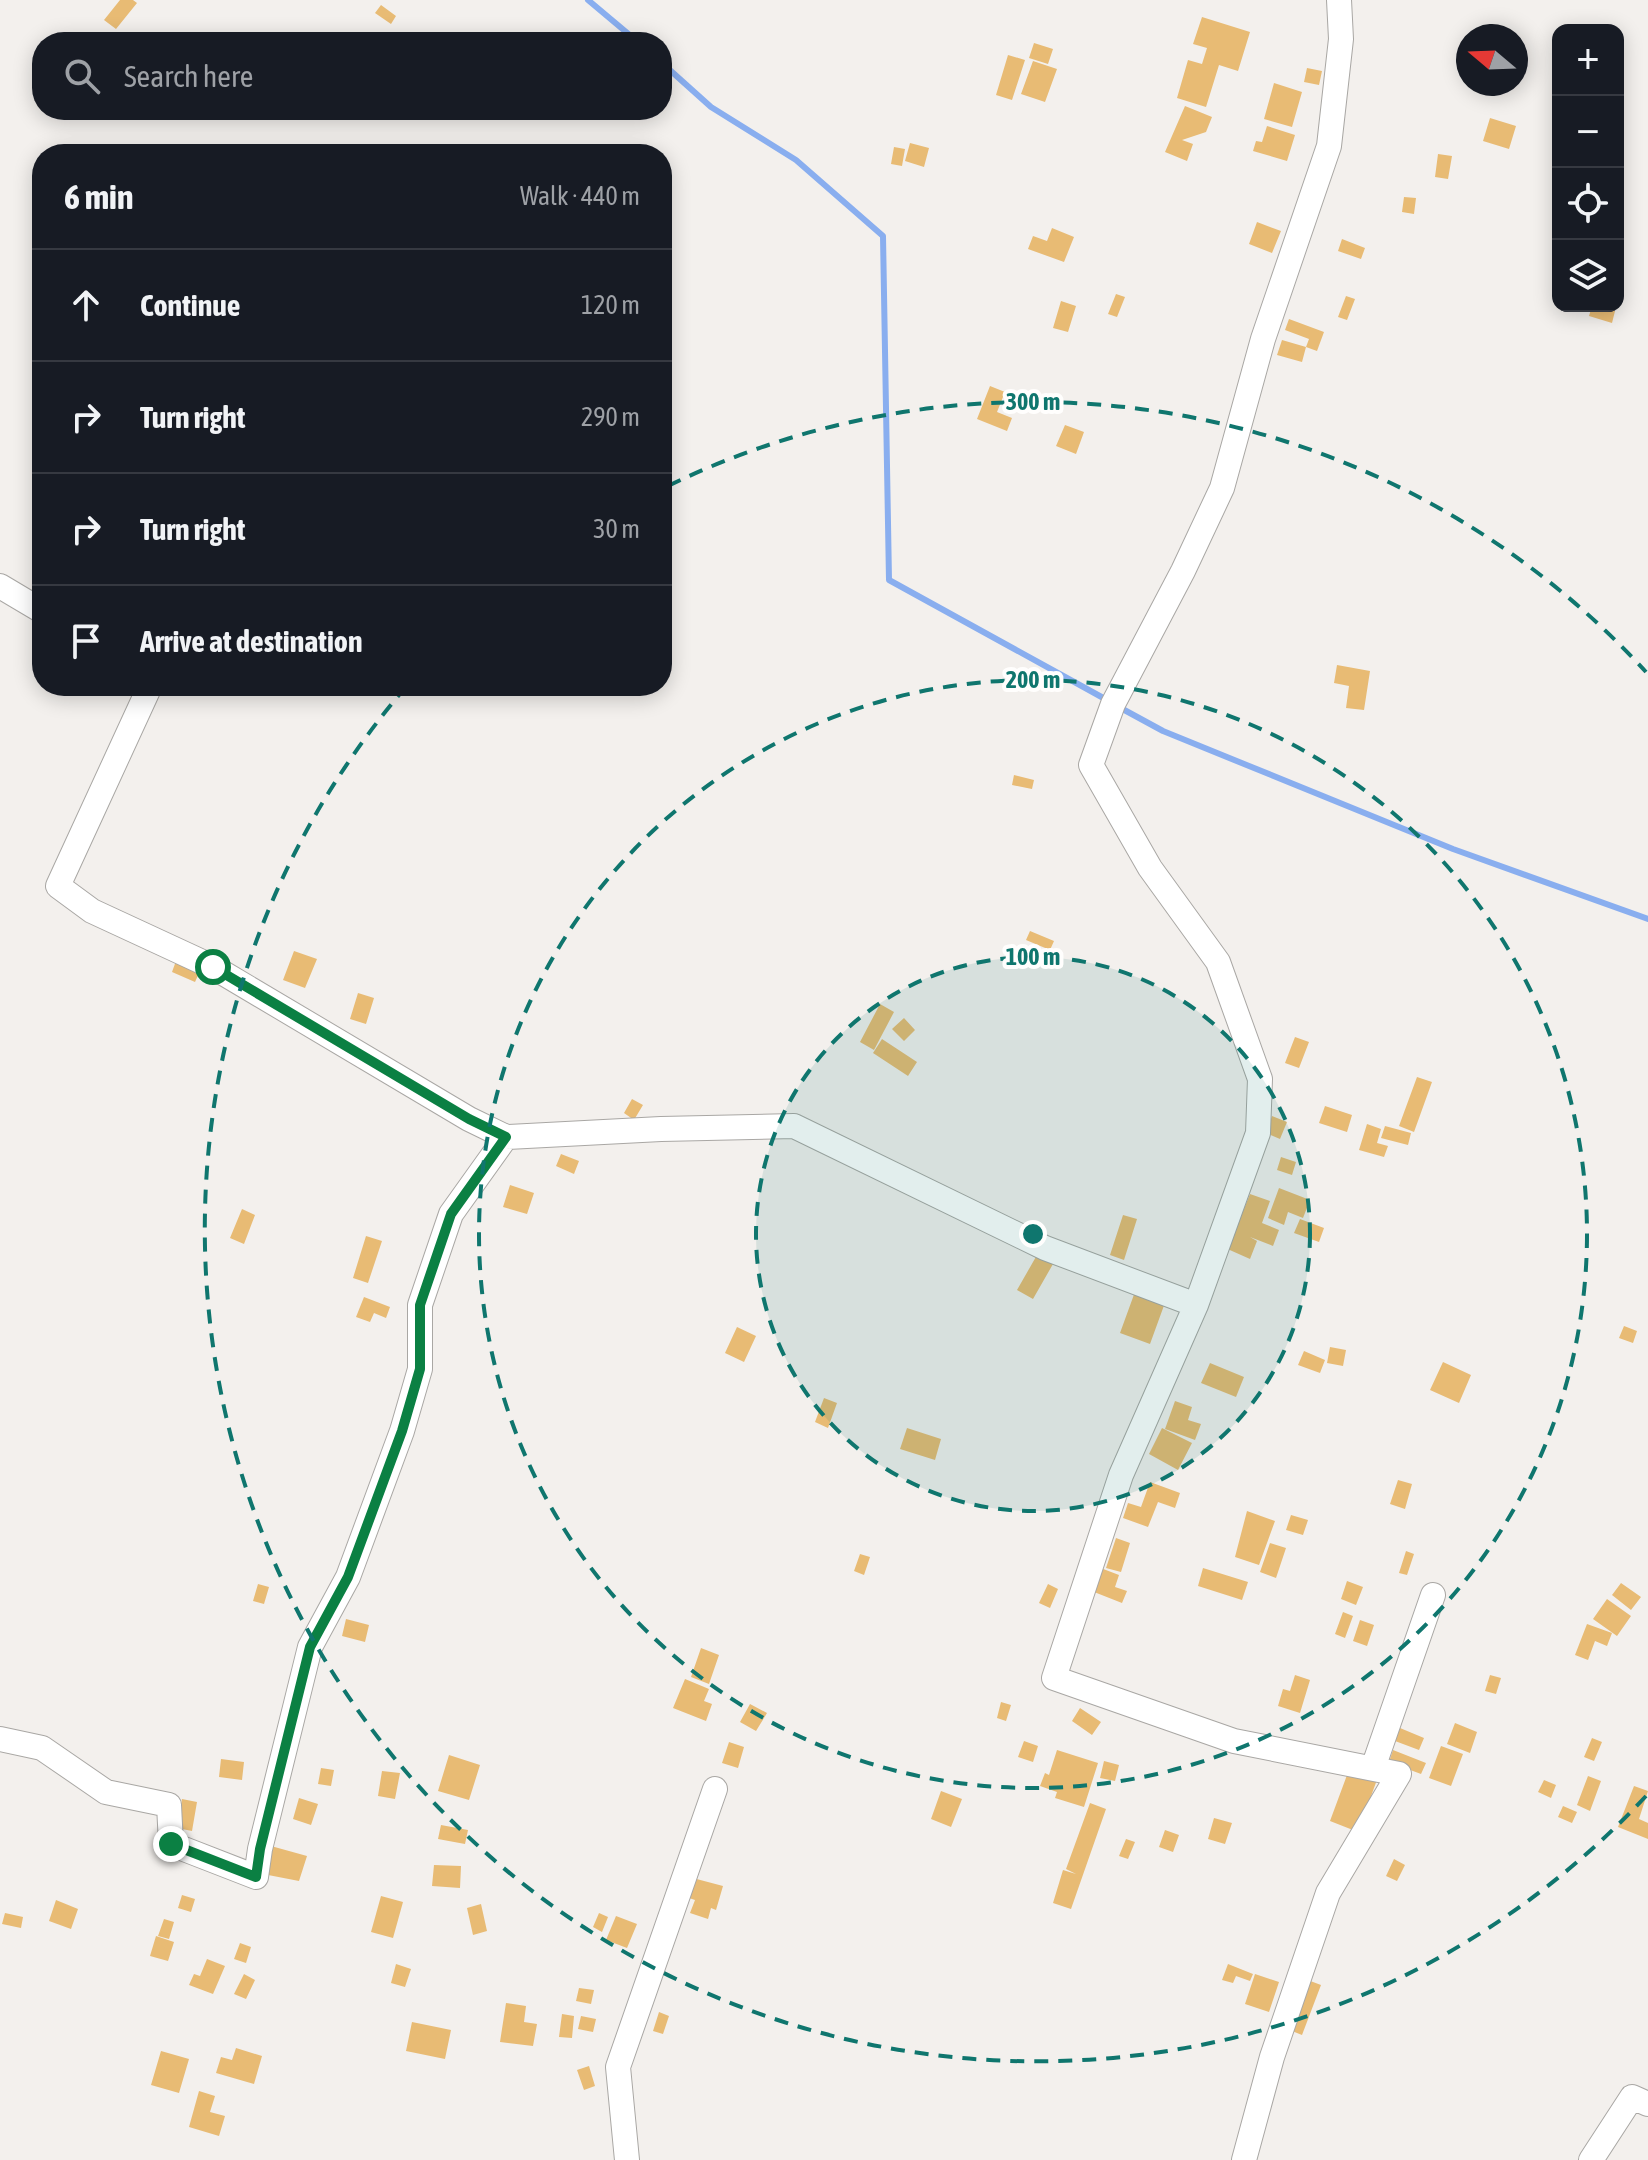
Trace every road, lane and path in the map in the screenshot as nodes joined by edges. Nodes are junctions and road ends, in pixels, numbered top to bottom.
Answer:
1 (1339, 0) edge
2 (0, 586) edge
3 (32, 605) edge
4 (145, 696) edge
5 (506, 1137) junction
6 (1196, 1305) junction
7 (1433, 1595) dead end
8 (0, 1739) edge
9 (1373, 1768) junction
10 (715, 1789) dead end
11 (1648, 2104) edge
12 (627, 2160) edge
13 (1244, 2160) edge
14 (1591, 2160) edge

1 - 6 street
2 - 3 street
4 - 5 street
5 - 6 street
5 - 8 street
6 - 9 street
7 - 9 street
9 - 13 street
10 - 12 street
11 - 14 street

